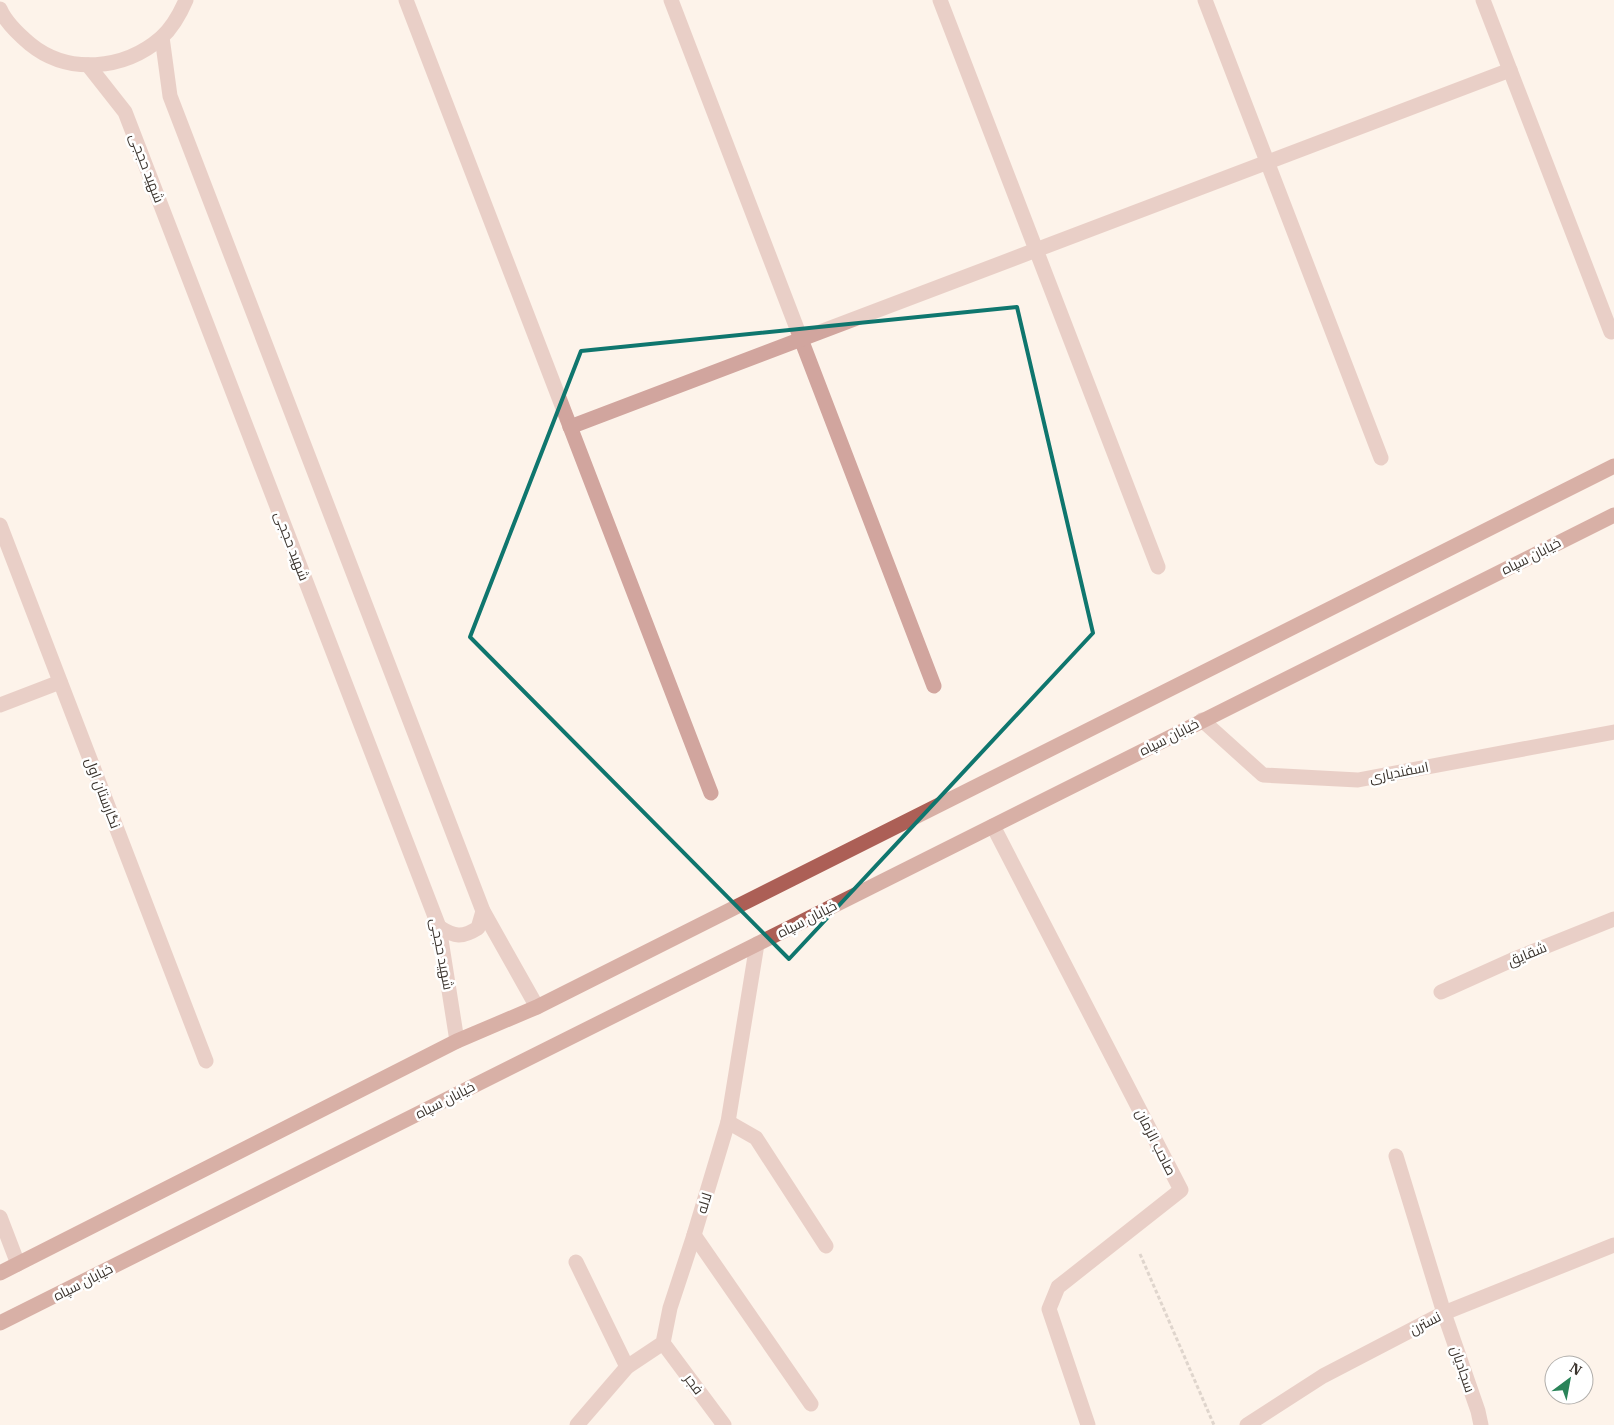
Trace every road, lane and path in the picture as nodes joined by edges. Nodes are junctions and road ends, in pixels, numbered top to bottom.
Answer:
1 (186, 0) edge
2 (406, 0) edge
3 (671, 0) edge
4 (940, 0) edge
5 (1205, 0) edge
6 (1484, 0) edge
7 (0, 9) edge
8 (17, 33) junction
9 (0, 34) edge
10 (162, 37) junction
11 (88, 65) junction
12 (1510, 70) junction
13 (1267, 162) junction
14 (1036, 250) junction
15 (1611, 332) dead end
16 (801, 339) junction
17 (570, 427) junction
18 (1381, 458) dead end
19 (1614, 466) edge
20 (1614, 515) edge
21 (0, 524) edge
22 (1158, 567) dead end
23 (60, 682) junction
24 (934, 686) dead end
25 (0, 705) edge
26 (1202, 720) junction
27 (1614, 732) edge
28 (710, 793) dead end
29 (993, 826) junction
30 (483, 911) junction
31 (1614, 919) edge
32 (439, 927) junction
33 (757, 944) junction
34 (1441, 992) dead end
35 (537, 1007) junction
36 (457, 1041) junction
37 (206, 1061) dead end
38 (728, 1122) junction
39 (1396, 1156) dead end
40 (0, 1217) edge
41 (1130, 1230) junction
42 (694, 1235) junction
43 (1614, 1245) edge
44 (826, 1246) dead end
45 (576, 1262) dead end
46 (18, 1264) junction
47 (0, 1273) edge
48 (1444, 1313) junction
49 (0, 1323) edge
50 (663, 1343) junction
51 (628, 1367) junction
52 (811, 1404) dead end
53 (577, 1425) edge
54 (724, 1425) edge
55 (1088, 1425) edge
56 (1214, 1425) edge
57 (1247, 1425) edge
58 (1481, 1425) edge

1 - 10 street
2 - 17 street
3 - 16 street
4 - 14 street
5 - 13 street
6 - 12 street
7 - 8 street
8 - 9 street
8 - 11 street
10 - 11 street
10 - 30 street
11 - 32 street, شهید حججی
12 - 13 street
12 - 15 street
13 - 14 street
13 - 18 street
14 - 16 street
14 - 22 street
16 - 17 street
16 - 24 street
17 - 28 street
19 - 35 main road
20 - 26 main road, خیابان سپاه
21 - 23 street, نگارستان اول
23 - 25 street
23 - 37 street, نگارستان اول
26 - 27 street, اسفندیاری
26 - 29 main road, خیابان سپاه
29 - 33 main road, خیابان سپاه
29 - 41 street, صاحب الزمان
30 - 32 street
30 - 35 street
31 - 34 street, شقایق
32 - 36 street, شهید حججی
33 - 38 street, لاله
33 - 49 main road, خیابان سپاه
35 - 36 main road
36 - 46 main road
38 - 42 street, لاله
38 - 44 street
39 - 48 street, سجادیان
40 - 46 street
41 - 55 street, صاحب الزمان
41 - 56 path
42 - 50 street, لاله
42 - 52 street
43 - 48 street, نسترن
45 - 51 street
46 - 47 main road
48 - 57 street, نسترن
48 - 58 street, سجادیان
50 - 51 street
50 - 54 street, فجر
51 - 53 street

